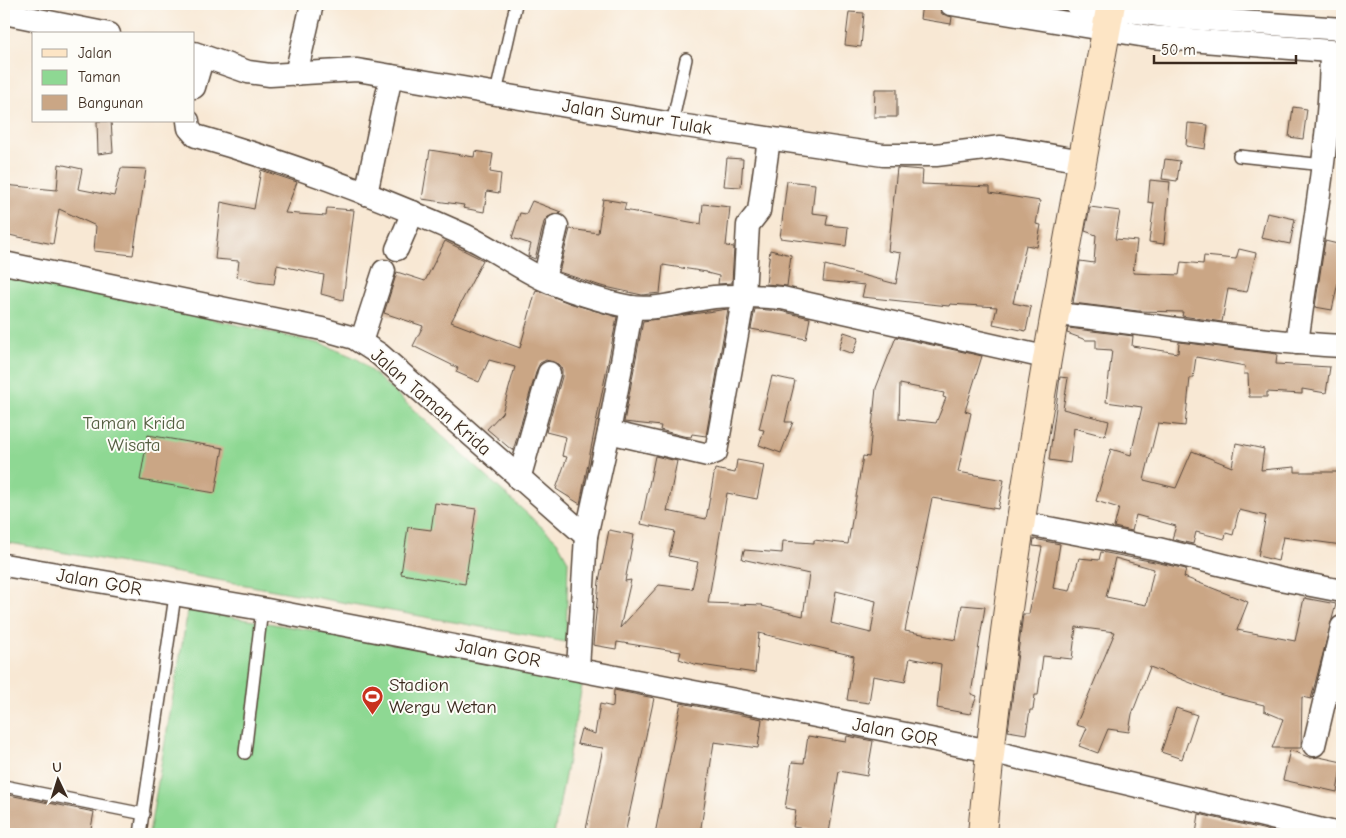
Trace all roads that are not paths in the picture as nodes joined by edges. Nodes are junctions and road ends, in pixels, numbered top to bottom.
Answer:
1 (312, 4) edge
2 (516, 4) edge
3 (951, 4) edge
4 (1076, 4) edge
5 (4, 14) edge
6 (1108, 16) edge
7 (1342, 29) edge
8 (98, 32) edge
9 (1336, 52) edge
10 (198, 54) edge
11 (686, 60) dead end
12 (296, 74) junction
13 (391, 76) junction
14 (195, 79) edge
15 (496, 92) junction
16 (188, 122) edge
17 (672, 124) junction
18 (770, 139) junction
19 (1239, 156) dead end
20 (1083, 161) junction
21 (1324, 165) junction
22 (366, 194) junction
23 (413, 212) junction
24 (557, 226) dead end
25 (397, 249) dead end
26 (4, 263) edge
27 (384, 270) dead end
28 (544, 280) junction
29 (744, 295) junction
30 (632, 307) junction
31 (1057, 314) junction
32 (361, 342) junction
33 (1297, 343) junction
34 (1342, 346) edge
35 (1049, 358) junction
36 (549, 373) dead end
37 (608, 432) junction
38 (519, 478) junction
39 (1022, 523) junction
40 (586, 536) junction
41 (4, 565) edge
42 (1342, 591) edge
43 (175, 596) junction
44 (262, 609) junction
45 (1342, 627) edge
46 (578, 668) junction
47 (1314, 745) dead end
48 (990, 751) junction
49 (245, 753) dead end
50 (4, 786) edge
51 (144, 814) junction
52 (140, 834) edge
53 (982, 834) edge
54 (1338, 834) edge

1 - 12 street
2 - 15 lane
3 - 6 street
4 - 6 street
5 - 8 street
6 - 7 street
6 - 9 street
6 - 20 street
9 - 21 street
10 - 12 street, Jalan Sumur Tulak
10 - 14 street
11 - 17 lane
12 - 13 street, Jalan Sumur Tulak
13 - 15 street, Jalan Sumur Tulak
13 - 22 street
15 - 17 street, Jalan Sumur Tulak
16 - 22 street
17 - 18 street, Jalan Sumur Tulak
18 - 20 street, Jalan Sumur Tulak
18 - 29 street
19 - 21 lane
20 - 31 street
21 - 33 street
22 - 23 street
23 - 25 street
23 - 28 street
24 - 28 street
26 - 32 street, Jalan Taman Krida
27 - 32 street
28 - 30 street
29 - 30 street
29 - 35 street
29 - 37 street
30 - 37 street
31 - 33 street
31 - 35 street
32 - 38 street, Jalan Taman Krida
33 - 34 street
35 - 39 street
36 - 38 street
37 - 40 street
38 - 40 street, Jalan Taman Krida
39 - 42 street
39 - 48 street
40 - 46 street
41 - 43 street, Jalan GOR
43 - 44 street, Jalan GOR
43 - 51 lane
44 - 46 street, Jalan GOR
44 - 49 lane
45 - 47 street
46 - 48 street, Jalan GOR
48 - 53 street
48 - 54 street, Jalan GOR
50 - 51 lane
51 - 52 lane

